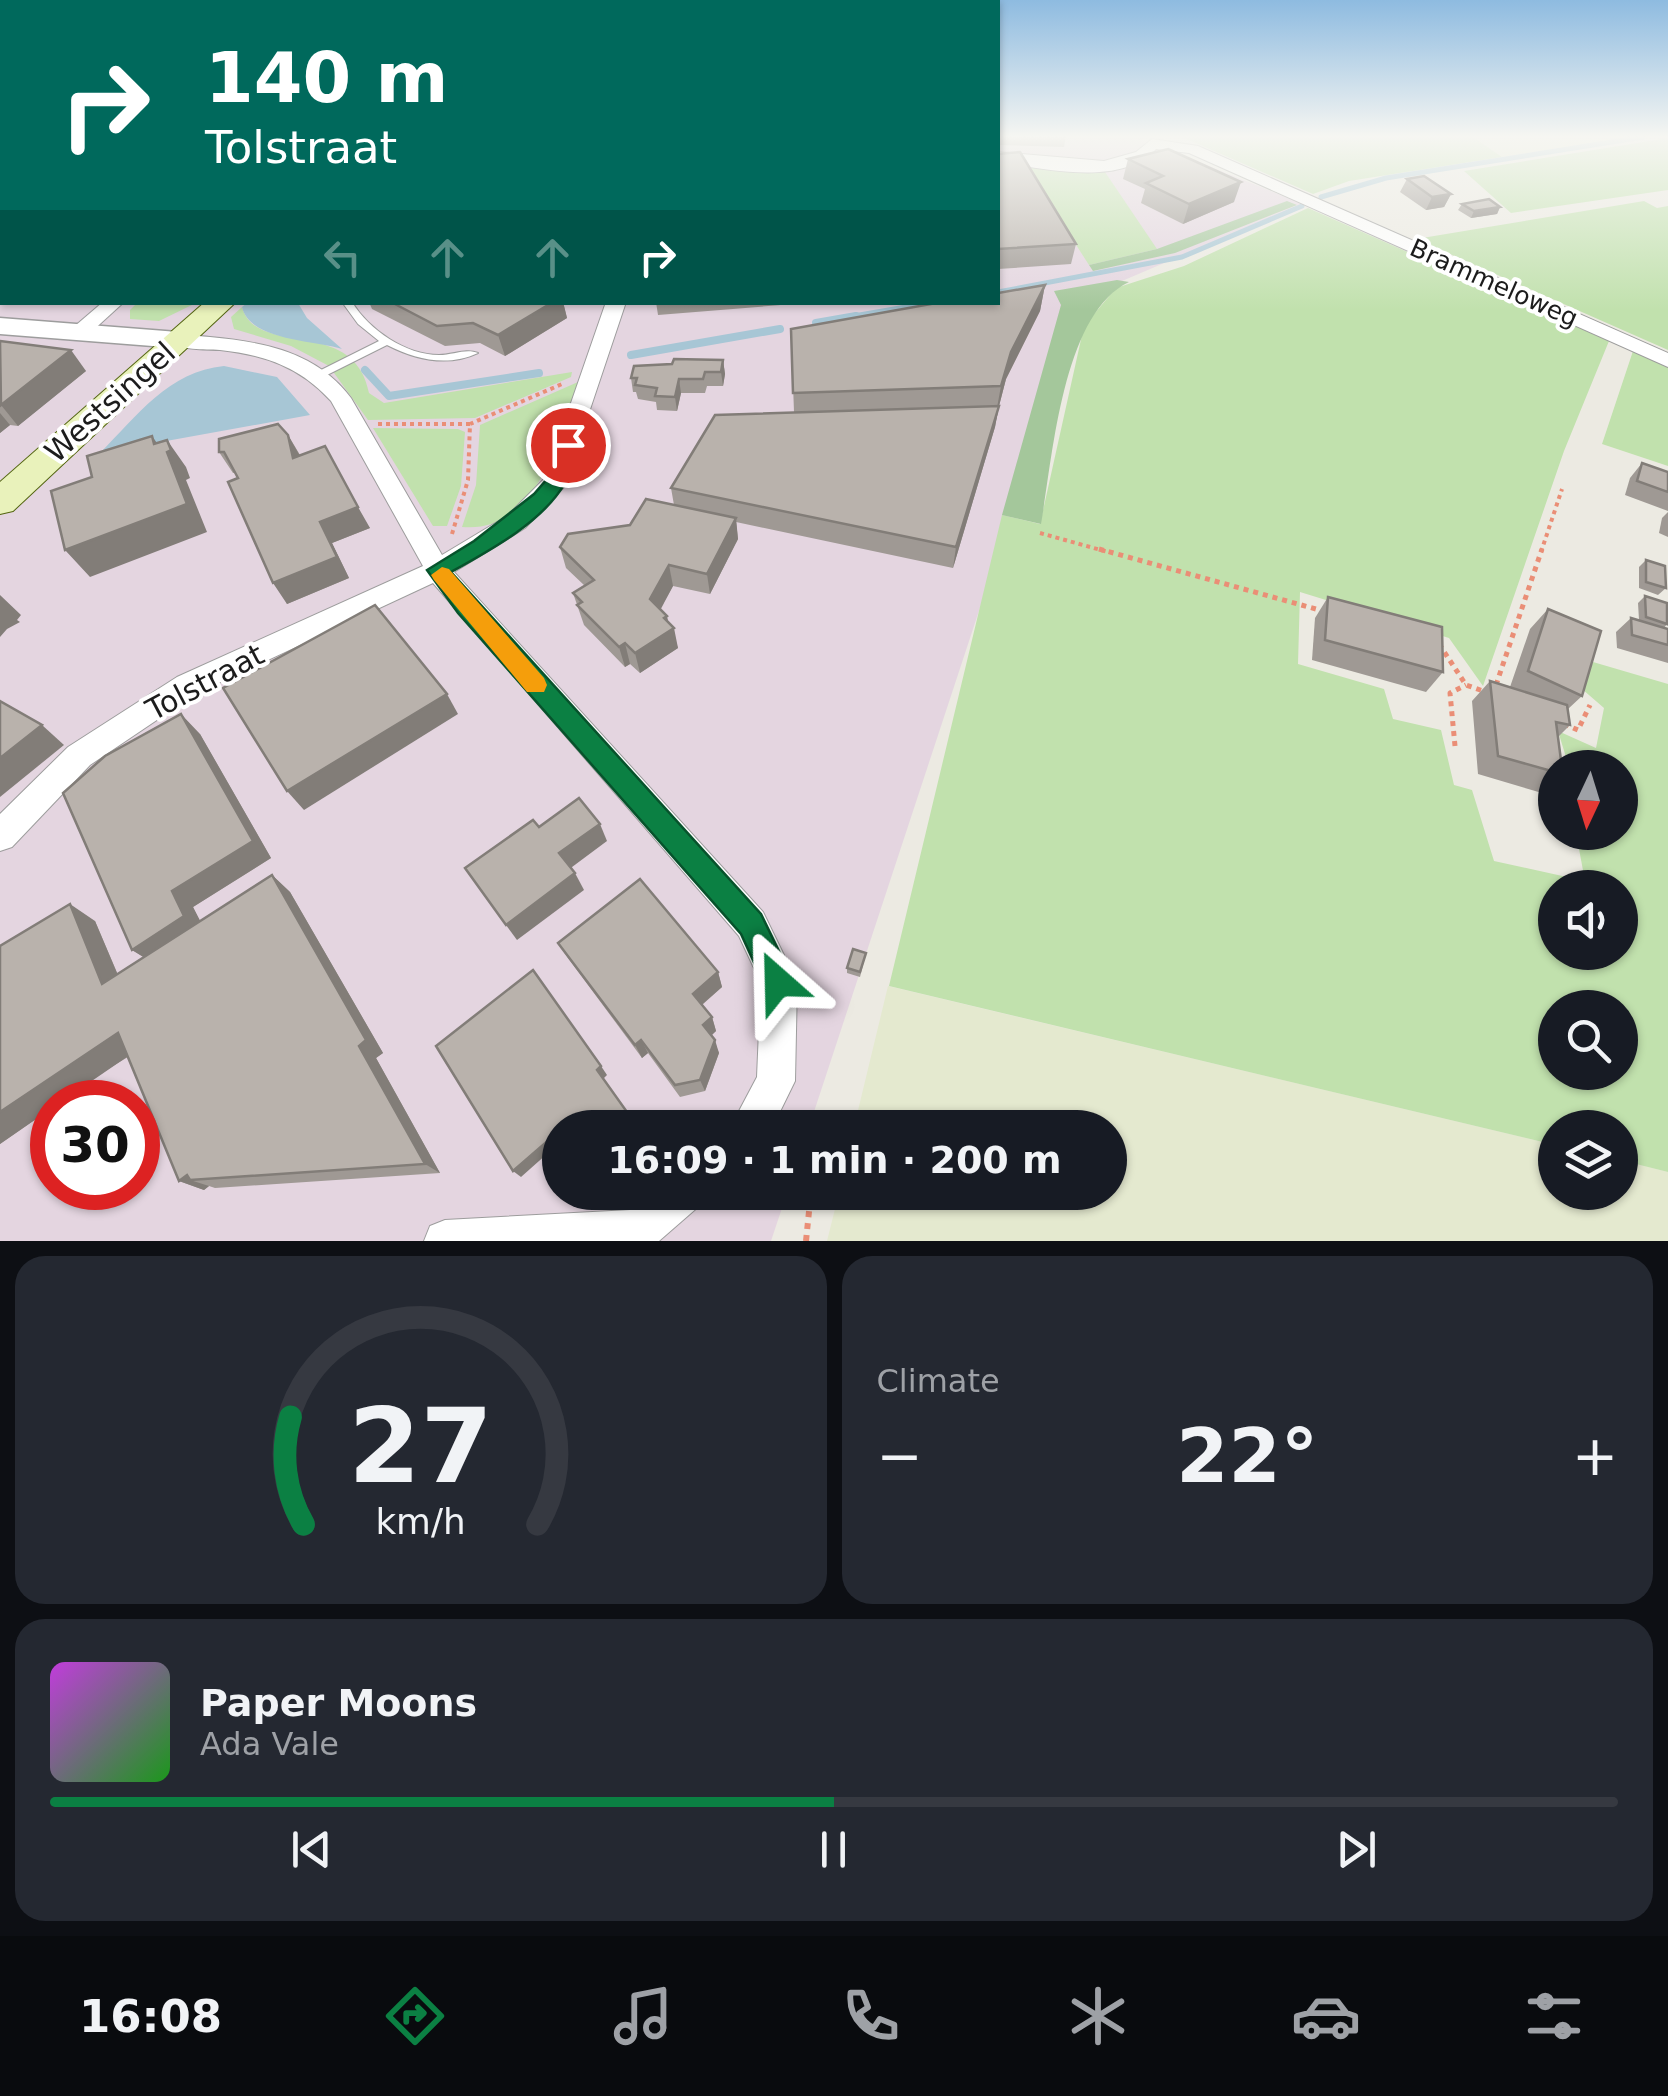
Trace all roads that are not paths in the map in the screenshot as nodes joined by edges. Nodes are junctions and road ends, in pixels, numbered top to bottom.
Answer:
1 (1296, 195) edge
2 (111, 305) edge
3 (219, 305) edge
4 (348, 305) edge
5 (615, 305) edge
6 (0, 326) edge
7 (82, 330) junction
8 (178, 340) junction
9 (387, 341) junction
10 (473, 354) dead end
11 (1668, 360) edge
12 (321, 374) junction
13 (0, 502) edge
14 (438, 570) junction
15 (0, 836) edge
16 (760, 1110) edge
17 (662, 1210) edge
18 (445, 1241) edge

1 - 11 street, Brammeloweg
2 - 7 street
3 - 8 main road, Westsingel
4 - 9 lane
5 - 14 street, Tolstraat
6 - 7 street
7 - 8 street
8 - 12 street
8 - 13 main road, Westsingel
9 - 10 lane
9 - 12 lane
12 - 14 street
14 - 15 street, Tolstraat
14 - 16 street
17 - 18 street

